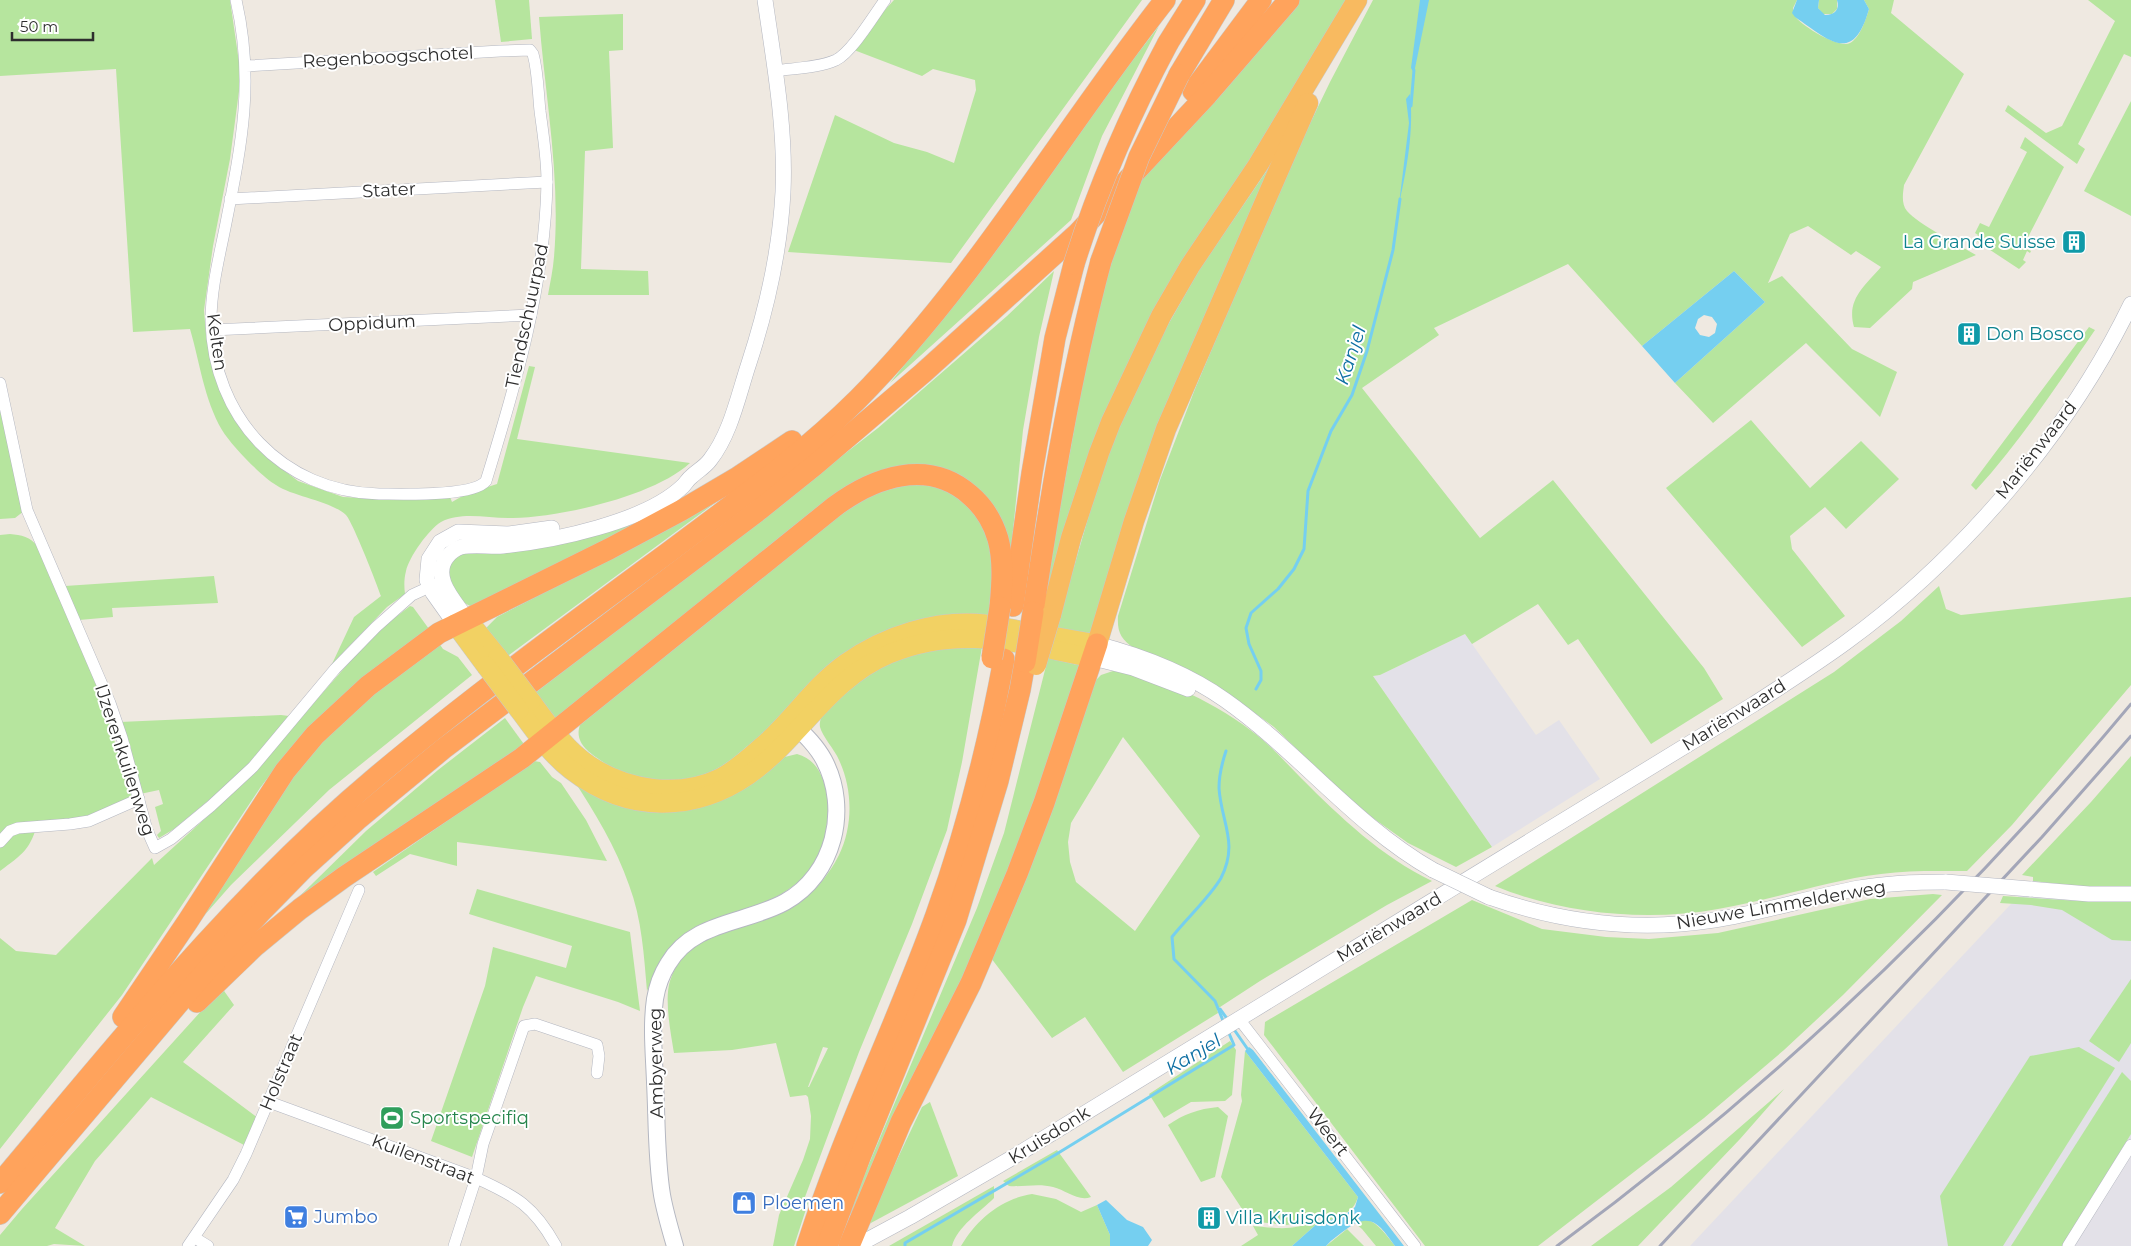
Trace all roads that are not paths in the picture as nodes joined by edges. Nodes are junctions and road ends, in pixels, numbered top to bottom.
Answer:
1 (236, 0) edge
2 (765, 0) edge
3 (885, 0) edge
4 (1165, 0) edge
5 (1195, 0) edge
6 (1224, 0) edge
7 (1261, 0) edge
8 (1289, 0) edge
9 (1356, 0) edge
10 (1346, 19) junction
11 (530, 50) joint
12 (246, 66) junction
13 (774, 70) junction
14 (547, 182) junction
15 (230, 199) junction
16 (1057, 251) junction
17 (2131, 304) edge
18 (531, 315) junction
19 (212, 330) junction
20 (0, 383) edge
21 (839, 416) junction
22 (479, 488) joint
23 (436, 584) junction
24 (1024, 611) junction
25 (461, 622) junction
26 (1095, 651) junction
27 (1014, 661) junction
28 (794, 723) junction
29 (549, 736) junction
30 (138, 799) junction
31 (0, 842) edge
32 (359, 890) dead end
33 (2131, 894) edge
34 (1239, 1019) junction
35 (597, 1073) dead end
36 (269, 1102) junction
37 (62, 1109) junction
38 (69, 1133) junction
39 (2131, 1145) edge
40 (476, 1178) junction
41 (0, 1183) edge
42 (0, 1214) edge
43 (819, 1240) edge
44 (191, 1242) edge
45 (208, 1246) edge
46 (454, 1246) edge
47 (556, 1246) edge
48 (675, 1246) edge
49 (849, 1246) edge
50 (856, 1246) edge
51 (1415, 1246) edge
52 (2068, 1246) edge

1 - 12 street, Kelten
2 - 13 street
3 - 13 street
4 - 21 highway
5 - 24 highway, bridge
6 - 24 highway, bridge
7 - 16 highway
8 - 16 highway
9 - 10 highway
10 - 24 highway
10 - 26 highway
11 - 12 street, Regenboogschotel
11 - 14 street, Tiendschuurpad
12 - 15 street, Kelten
13 - 23 street
14 - 15 street, Stater
14 - 18 street, Tiendschuurpad
15 - 19 street, Kelten
16 - 38 highway
17 - 34 street, Mariënwaard
18 - 19 street, Oppidum
18 - 22 street, Tiendschuurpad
19 - 22 street, Kelten
20 - 30 street, IJzerenkuilenweg
21 - 25 highway
21 - 37 highway
23 - 25 street
23 - 30 street, IJzerenkuilenweg
24 - 27 highway, bridge
24 - 27 highway, bridge
24 - 29 highway
25 - 29 main road, Nieuwe Limmelderweg, bridge
25 - 37 highway
26 - 28 main road, Nieuwe Limmelderweg
26 - 33 street, Nieuwe Limmelderweg, bridge
26 - 49 highway
27 - 43 highway
27 - 43 highway
28 - 29 main road, Nieuwe Limmelderweg
28 - 48 main road, Ambyerweg
29 - 38 highway
30 - 31 street
32 - 36 street, Holstraat
34 - 50 street, Kruisdonk
34 - 51 street, Weert
35 - 40 street
36 - 40 street, Kuilenstraat
36 - 44 street, Holstraat
37 - 41 highway
38 - 42 highway
39 - 52 street
40 - 46 street
40 - 47 street, Kuilenstraat
44 - 45 street

